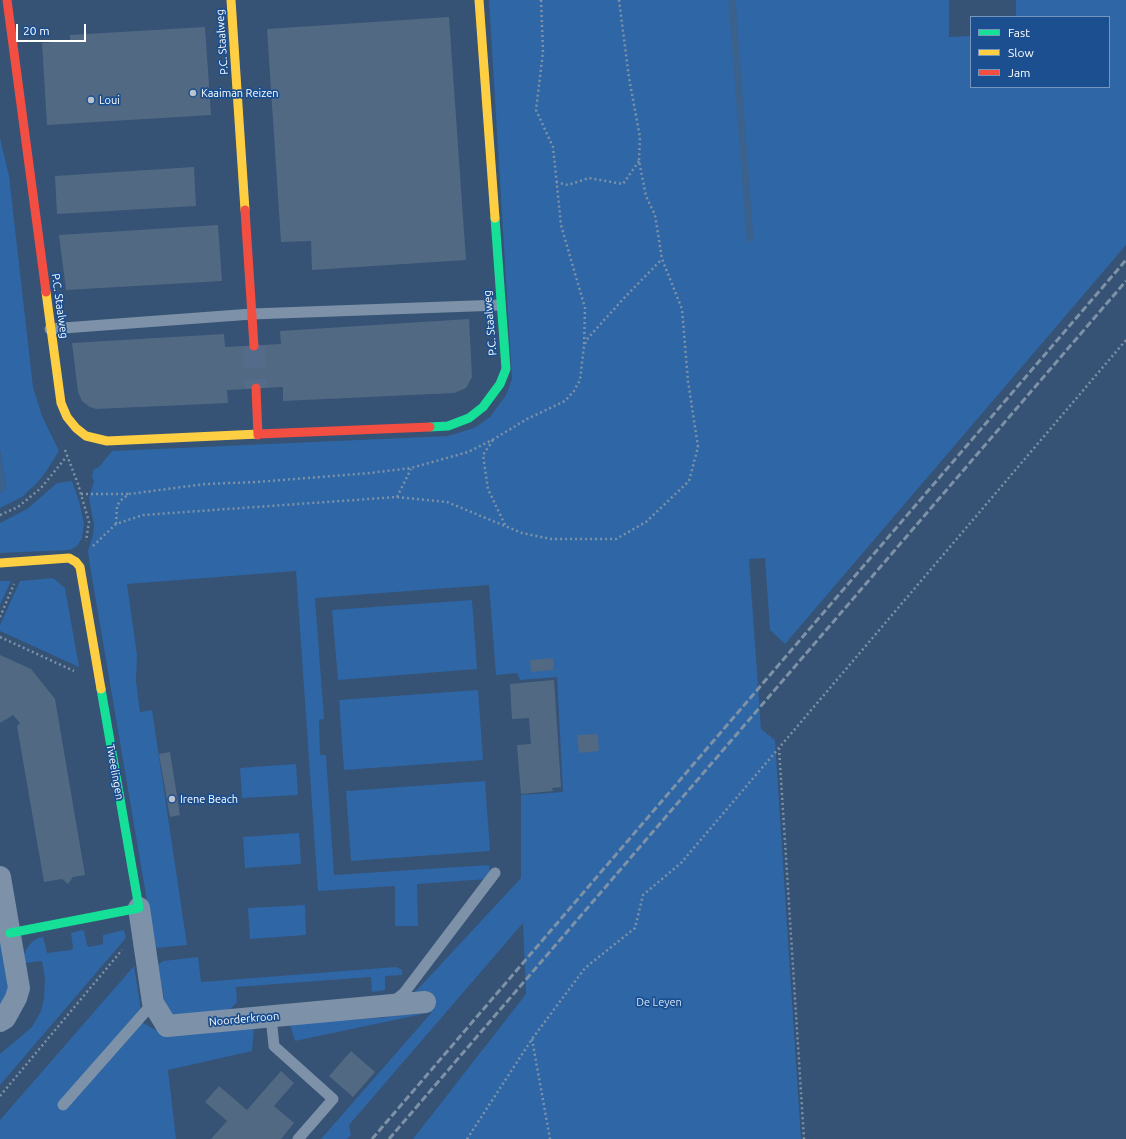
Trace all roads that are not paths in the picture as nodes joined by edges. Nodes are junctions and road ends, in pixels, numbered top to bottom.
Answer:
1 (7, 0) edge
2 (231, 0) edge
3 (479, 0) edge
4 (500, 305) junction
5 (252, 314) junction
6 (50, 329) junction
7 (254, 346) tunnel mouth
8 (256, 388) tunnel mouth
9 (258, 435) junction
10 (0, 563) edge
11 (495, 872) dead end
12 (0, 877) edge
13 (140, 917) junction
14 (10, 933) junction
15 (425, 1002) dead end
16 (153, 1003) junction
17 (387, 1005) junction
18 (271, 1016) junction
19 (0, 1021) edge
20 (63, 1105) dead end
21 (298, 1139) edge

1 - 6 street, P.C. Staalweg
2 - 5 street, P.C. Staalweg
3 - 4 street, P.C. Staalweg
4 - 5 lane
4 - 9 street, P.C. Staalweg
5 - 6 lane
5 - 7 street, P.C. Staalweg
6 - 9 street, P.C. Staalweg
8 - 9 street
10 - 13 street, Tweelingen
11 - 17 lane
12 - 14 street
13 - 14 street
13 - 16 street, Noorderkroon
14 - 19 street
15 - 17 street, Noorderkroon
16 - 18 street, Noorderkroon
16 - 20 lane
17 - 18 street, Noorderkroon
18 - 21 lane

